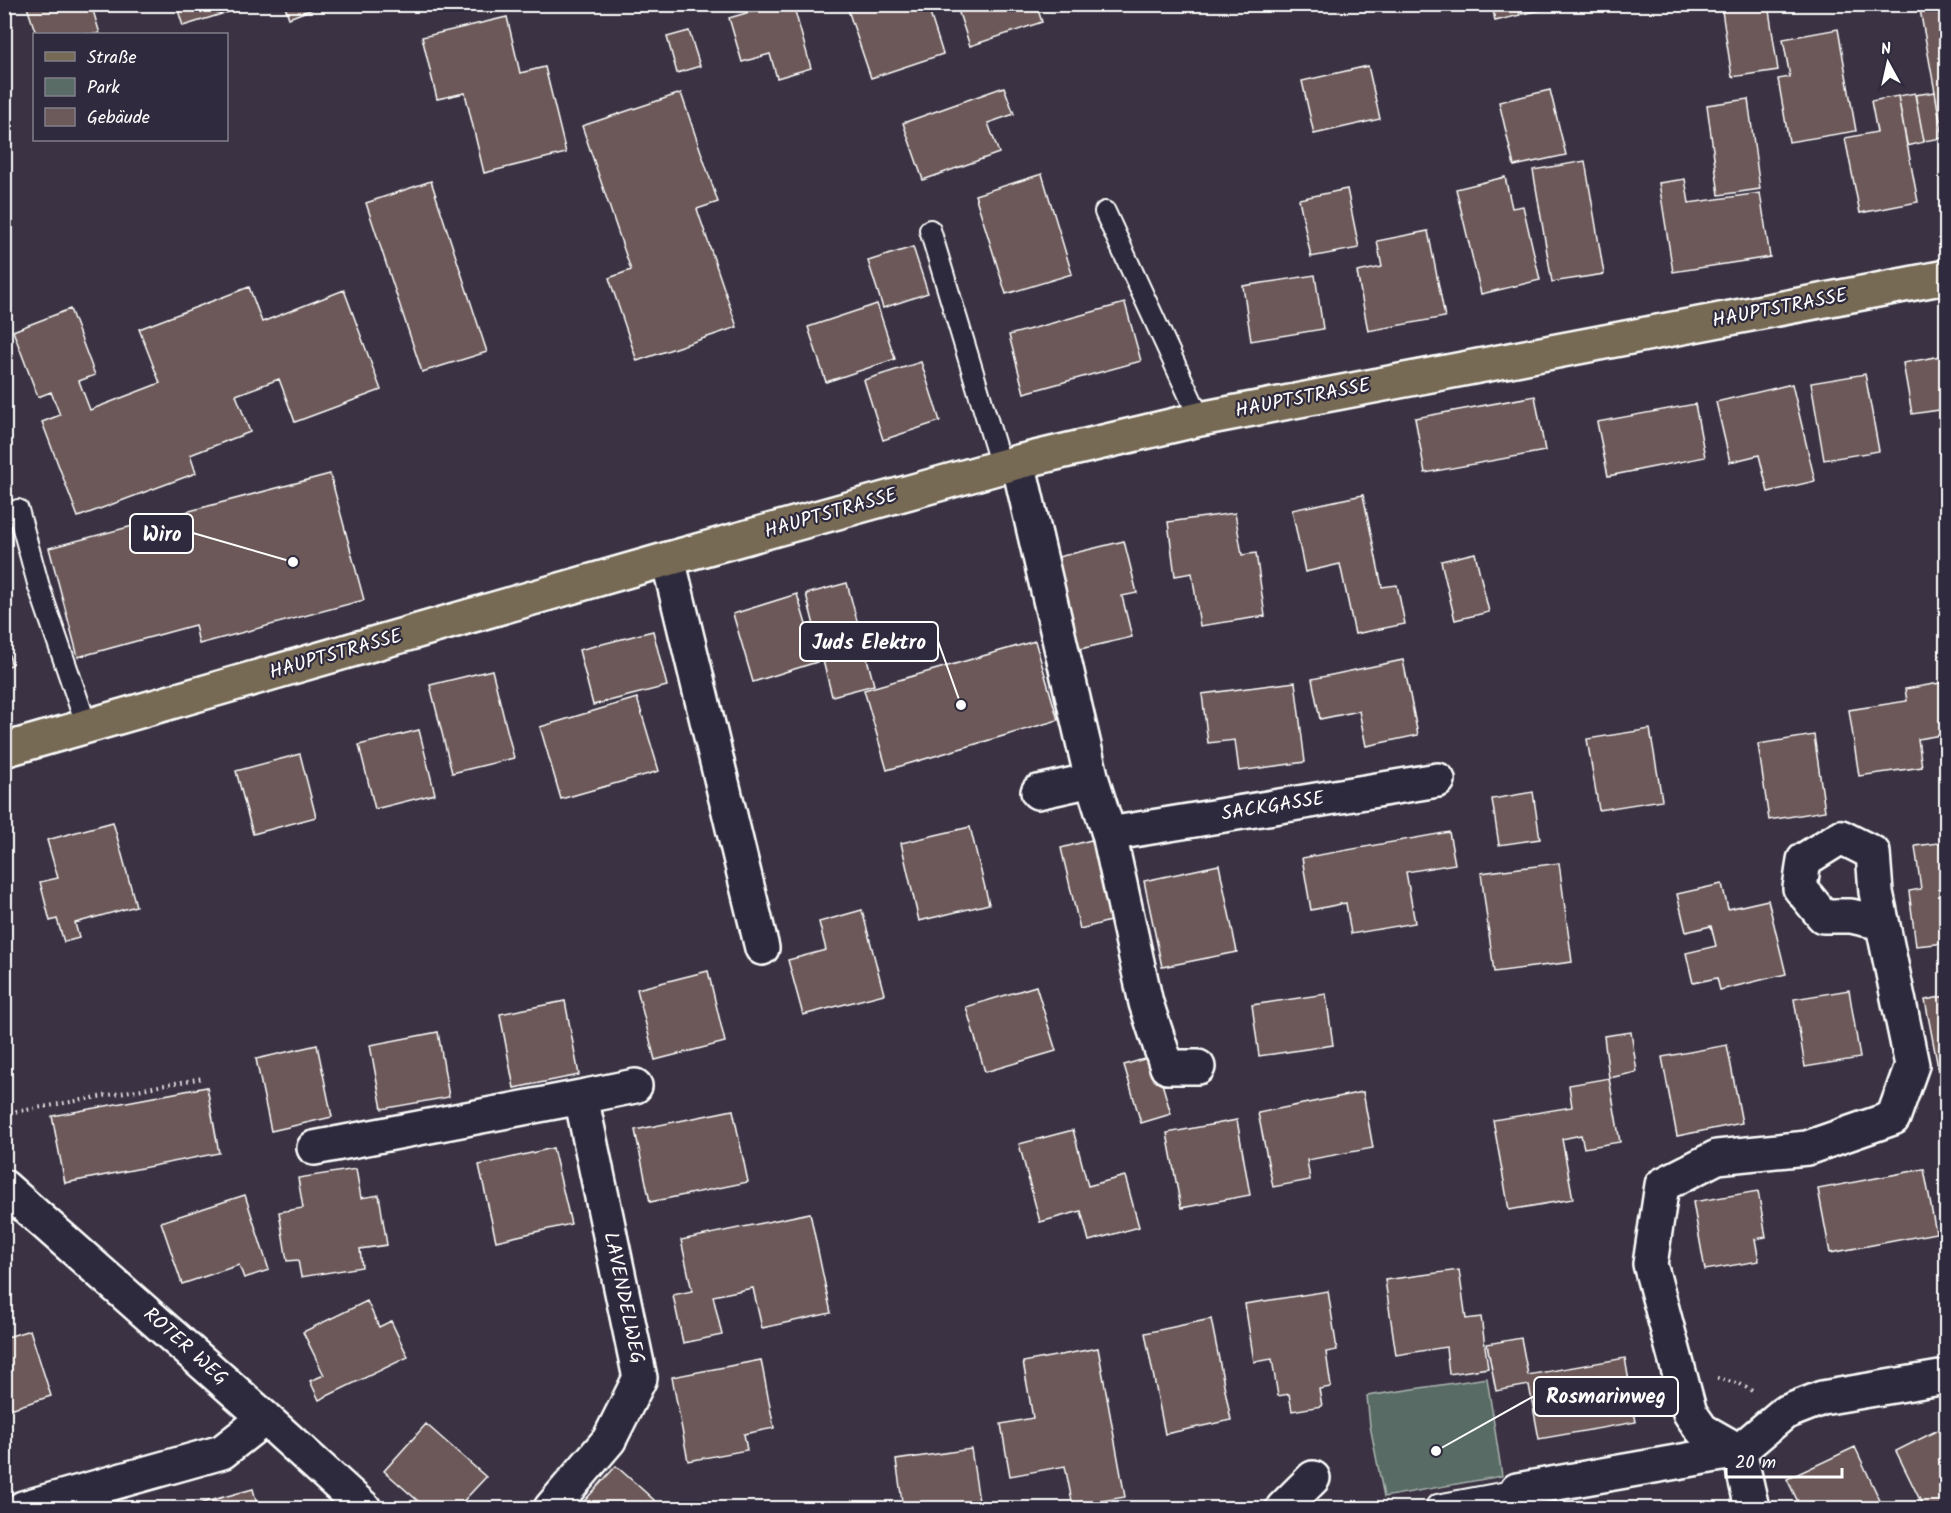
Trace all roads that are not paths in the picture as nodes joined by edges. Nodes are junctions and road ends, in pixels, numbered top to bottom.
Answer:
1 (1105, 212) dead end
2 (930, 230) dead end
3 (1947, 277) edge
4 (1200, 418) junction
5 (1010, 464) junction
6 (18, 510) dead end
7 (668, 559) junction
8 (87, 727) junction
9 (4, 750) edge
10 (1092, 780) junction
11 (1438, 780) dead end
12 (1038, 792) dead end
13 (1109, 834) junction
14 (1882, 923) dead end
15 (762, 948) dead end
16 (1198, 1067) dead end
17 (635, 1086) dead end
18 (581, 1097) junction
19 (314, 1148) dead end
20 (4, 1187) edge
21 (1947, 1377) edge
22 (265, 1418) junction
23 (1739, 1451) junction
24 (1313, 1478) dead end
25 (1517, 1490) joint
26 (1437, 1505) dead end
27 (23, 1509) edge
28 (364, 1509) edge
29 (551, 1509) edge
30 (1283, 1509) edge
31 (1752, 1509) edge

1 - 4 lane
2 - 5 lane
3 - 4 main road, HAUPTSTRASSE
4 - 5 main road, HAUPTSTRASSE
5 - 7 main road, HAUPTSTRASSE
5 - 10 street
6 - 8 lane
7 - 8 main road, HAUPTSTRASSE
7 - 15 street
8 - 9 main road, HAUPTSTRASSE
10 - 12 street
10 - 13 street
11 - 13 street, SACKGASSE
13 - 16 street
14 - 23 street
17 - 18 street
18 - 19 street
18 - 29 street, LAVENDELWEG
20 - 22 street, ROTER WEG
21 - 23 street
22 - 27 street
22 - 28 street, ROTER WEG
23 - 25 street
23 - 31 street
24 - 30 street
25 - 26 lane

